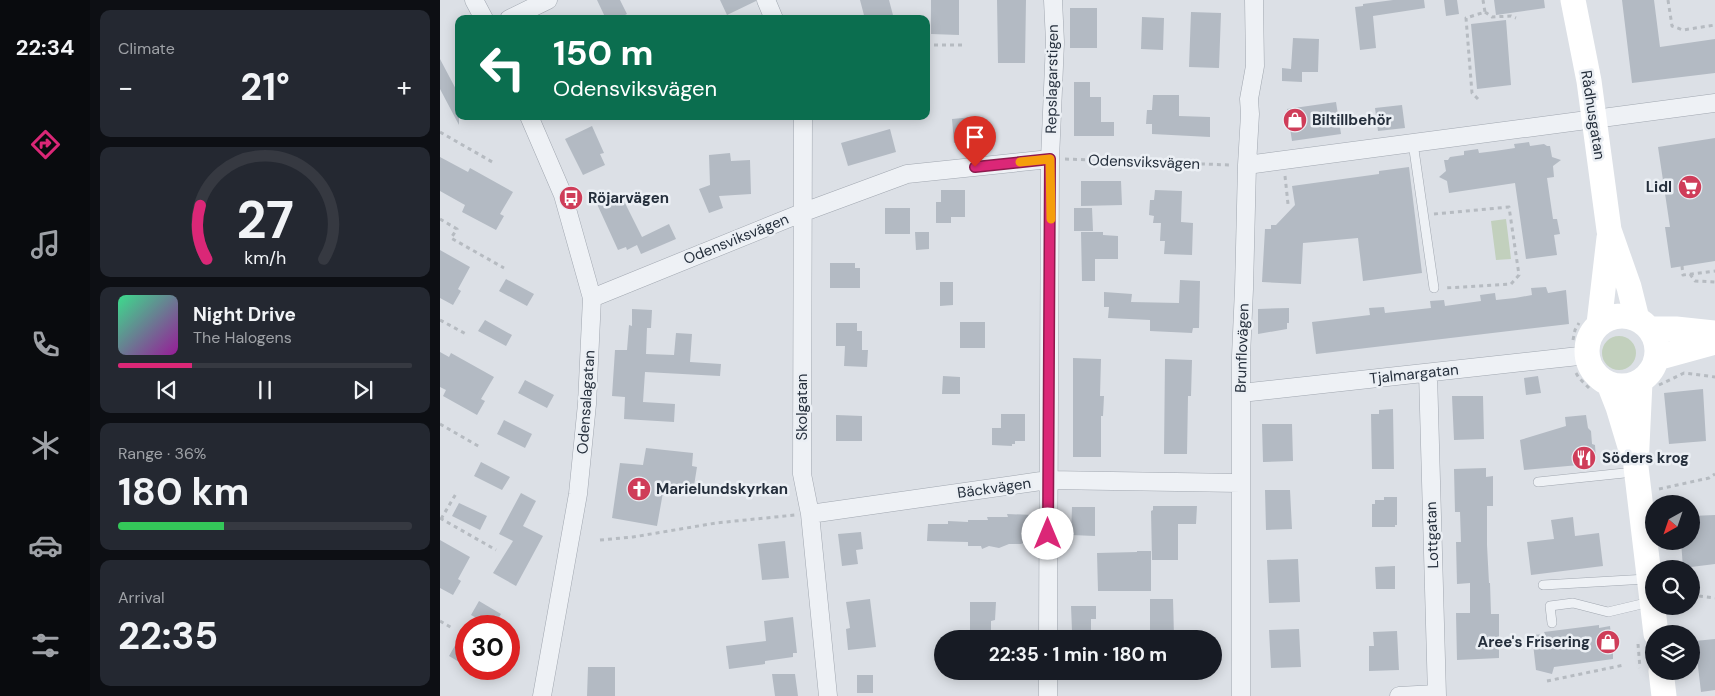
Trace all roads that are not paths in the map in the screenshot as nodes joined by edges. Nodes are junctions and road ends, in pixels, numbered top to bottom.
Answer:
1 (474, 0) edge
2 (548, 0) edge
3 (766, 0) edge
4 (1053, 0) edge
5 (1254, 0) edge
6 (1573, 0) edge
7 (482, 15) edge
8 (517, 15) edge
9 (772, 15) edge
10 (1715, 103) edge
11 (1593, 118) junction
12 (531, 120) edge
13 (803, 120) edge
14 (1413, 143) junction
15 (1050, 159) junction
16 (1247, 165) junction
17 (804, 212) junction
18 (1609, 230) junction
19 (1434, 288) road end
20 (592, 298) junction
21 (1599, 324) junction
22 (1644, 324) junction
23 (1715, 333) edge
24 (1715, 342) edge
25 (1588, 355) junction
26 (1673, 361) junction
27 (1428, 373) junction
28 (1609, 384) junction
29 (1648, 387) junction
30 (1240, 393) junction
31 (1636, 469) junction
32 (1048, 480) junction
33 (1538, 482) dead end
34 (1240, 483) junction
35 (810, 514) junction
36 (1647, 560) edge
37 (1543, 585) dead end
38 (1645, 590) edge
39 (1645, 593) edge
40 (1552, 624) dead end
41 (1048, 630) edge
42 (1048, 680) edge
43 (1662, 680) edge
44 (1436, 695) edge
45 (542, 696) edge
46 (828, 696) edge
47 (1048, 696) edge
48 (1241, 696) edge
49 (1399, 696) edge
50 (1664, 696) edge

1 - 7 street
2 - 8 street
3 - 9 street
4 - 15 street, Repslagarstigen
5 - 16 street, Brunflovägen
6 - 11 main road, Rådhusgatan
10 - 11 street
11 - 14 street
11 - 18 main road, Rådhusgatan
12 - 20 street, Odensalagatan
13 - 17 street, Skolgatan
14 - 16 street
14 - 19 lane
15 - 17 street, Odensviksvägen
15 - 32 street, Repslagarstigen
16 - 30 street, Brunflovägen
17 - 20 street, Odensviksvägen
17 - 35 street, Skolgatan
18 - 21 main road, Rådhusgatan
18 - 22 main road, Rådhusgatan
20 - 45 street, Odensalagatan
21 - 22 main road
21 - 25 main road
22 - 23 main road
22 - 26 main road, Rådhusgatan
24 - 26 main road
25 - 27 street, Tjalmargatan
25 - 28 main road
26 - 29 main road
27 - 30 street, Tjalmargatan
27 - 44 street, Lottgatan
28 - 29 main road
28 - 31 main road
29 - 31 main road
30 - 34 street, Brunflovägen
31 - 33 lane
31 - 36 main road
32 - 34 street, Bäckvägen
32 - 35 street, Bäckvägen
32 - 41 street, Repslagarstigen
34 - 48 street, Brunflovägen
35 - 46 street, Skolgatan
37 - 38 lane
39 - 40 lane
42 - 47 street
43 - 50 main road
44 - 49 street

